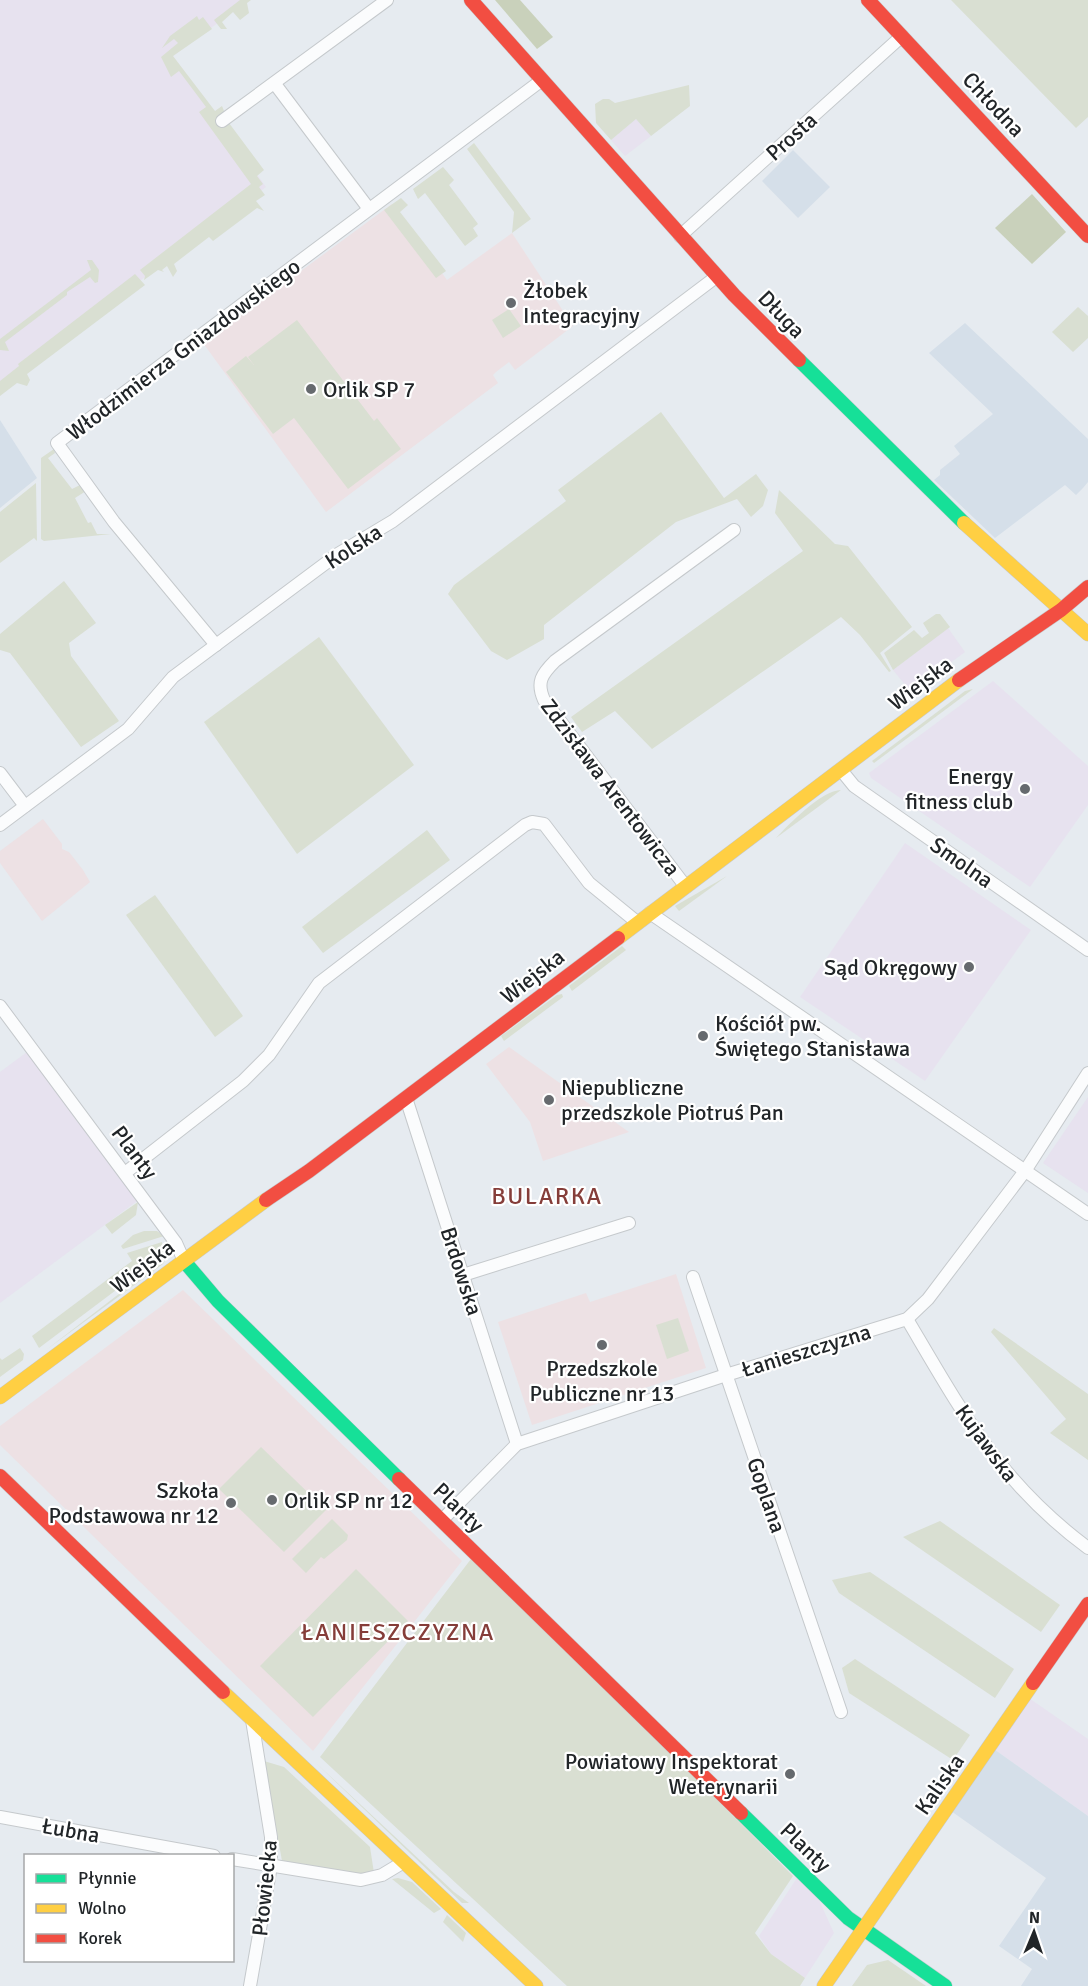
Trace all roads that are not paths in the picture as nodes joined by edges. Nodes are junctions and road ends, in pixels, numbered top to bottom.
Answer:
1 (387, 0) edge
2 (471, 0) edge
3 (868, 0) edge
4 (902, 36) junction
5 (542, 80) junction
6 (275, 84) junction
7 (222, 121) dead end
8 (369, 209) junction
9 (680, 236) junction
10 (1088, 236) edge
11 (716, 277) junction
12 (735, 530) dead end
13 (1088, 587) edge
14 (1061, 610) junction
15 (1088, 634) edge
16 (216, 645) junction
17 (841, 770) junction
18 (0, 773) edge
19 (25, 806) junction
20 (0, 825) edge
21 (686, 887) junction
22 (650, 914) junction
23 (638, 923) junction
24 (1088, 950) edge
25 (0, 1006) edge
26 (1088, 1073) edge
27 (406, 1098) junction
28 (1025, 1171) junction
29 (125, 1173) junction
30 (1088, 1214) edge
31 (629, 1223) dead end
32 (184, 1260) junction
33 (463, 1275) junction
34 (693, 1277) dead end
35 (907, 1319) junction
36 (726, 1375) junction
37 (0, 1397) edge
38 (517, 1444) junction
39 (0, 1476) edge
40 (442, 1520) junction
41 (1088, 1548) edge
42 (1088, 1604) edge
43 (841, 1712) dead end
44 (252, 1719) junction
45 (0, 1817) edge
46 (203, 1854) edge
47 (234, 1859) edge
48 (402, 1863) junction
49 (271, 1866) junction
50 (864, 1930) junction
51 (250, 1986) edge
52 (536, 1986) edge
53 (825, 1986) edge
54 (945, 1986) edge

1 - 6 street
2 - 5 street, Długa
3 - 4 street, Chłodna
4 - 9 street, Prosta
4 - 10 street, Chłodna
5 - 8 street, Włodzimierza Gniazdowskiego
5 - 9 street, Długa
6 - 7 street
6 - 8 street
8 - 16 street, Włodzimierza Gniazdowskiego
9 - 11 street, Długa
11 - 14 street, Długa
11 - 16 street, Kolska
12 - 21 street, Zdzisława Arentowicza
13 - 14 street, Wiejska
14 - 15 street, Długa
14 - 17 street, Wiejska
16 - 19 street, Kolska
17 - 21 street, Wiejska
17 - 24 street, Smolna
18 - 19 street
19 - 20 street, Kolska
21 - 22 street, Wiejska
22 - 23 street, Wiejska
22 - 28 street
23 - 27 street, Wiejska
23 - 29 street
25 - 29 street, Planty
26 - 28 street, Łanieszczyzna
27 - 32 street, Wiejska
27 - 33 street, Brdowska
28 - 30 street
28 - 35 street, Łanieszczyzna
29 - 32 street, Planty
31 - 33 street
32 - 37 street, Wiejska
32 - 40 street, Planty
33 - 38 street, Brdowska
34 - 36 street, Goplana
35 - 36 street, Łanieszczyzna
35 - 41 street, Kujawska
36 - 38 street, Łanieszczyzna
36 - 43 street, Goplana
38 - 40 street, Łanieszczyzna
39 - 44 street
40 - 50 street, Planty
42 - 50 street, Kaliska
44 - 48 street
44 - 49 street, Płowiecka
45 - 46 street, Łubna
47 - 49 street
48 - 49 street
48 - 52 street
49 - 51 street, Płowiecka
50 - 53 street, Kaliska
50 - 54 street, Planty

